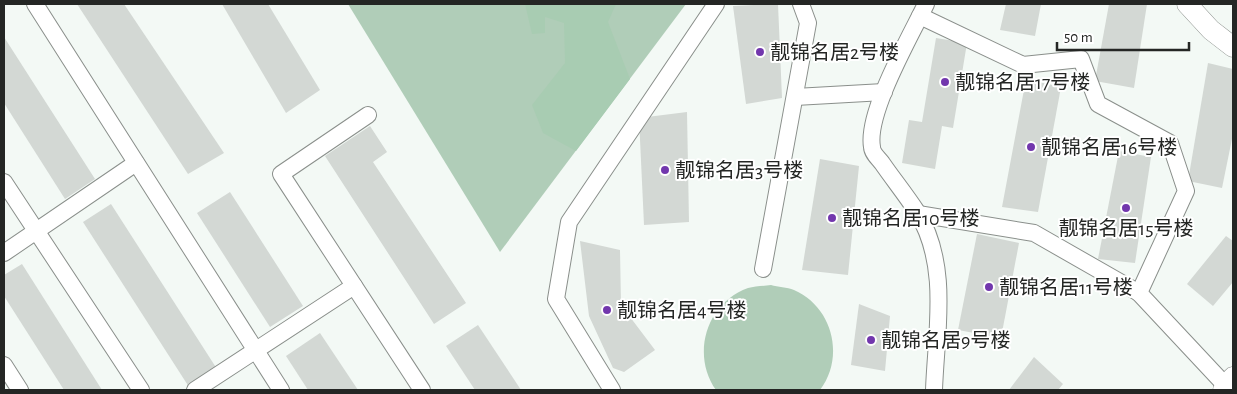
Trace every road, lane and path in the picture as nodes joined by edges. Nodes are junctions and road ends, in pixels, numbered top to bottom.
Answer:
1 (34, 4) edge
2 (716, 4) edge
3 (802, 4) edge
4 (1187, 4) edge
5 (923, 10) edge
6 (1233, 47) edge
7 (884, 92) junction
8 (795, 97) junction
9 (368, 115) dead end
10 (136, 163) junction
11 (4, 182) edge
12 (918, 214) junction
13 (36, 231) junction
14 (4, 253) edge
15 (763, 270) dead end
16 (354, 286) junction
17 (1139, 293) junction
18 (256, 351) junction
19 (4, 364) edge
20 (1227, 384) edge
21 (20, 390) edge
22 (141, 390) edge
23 (195, 390) edge
24 (280, 390) edge
25 (422, 390) edge
26 (612, 390) edge
27 (934, 390) edge

1 - 10 street
2 - 26 street
3 - 8 street
4 - 6 street
5 - 7 street
5 - 17 street
7 - 8 street
7 - 12 street
8 - 15 street
9 - 16 street
10 - 13 street
10 - 18 street
11 - 13 street
12 - 17 street
12 - 27 street
13 - 14 street
13 - 22 street
16 - 18 street
16 - 25 street
17 - 20 street
18 - 23 street
18 - 24 street
19 - 21 street

